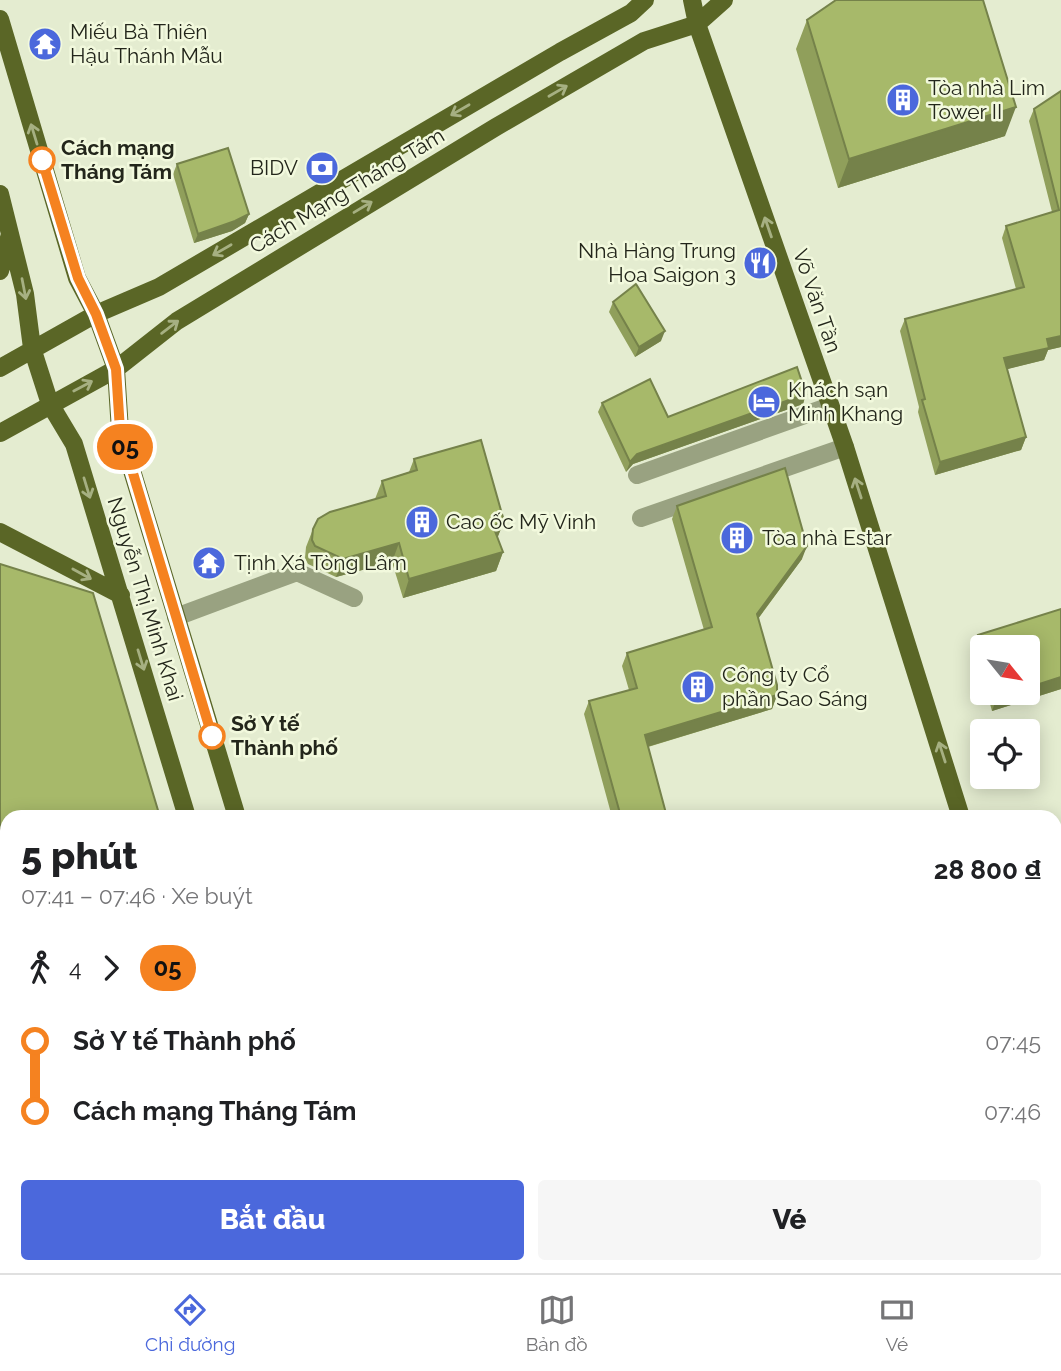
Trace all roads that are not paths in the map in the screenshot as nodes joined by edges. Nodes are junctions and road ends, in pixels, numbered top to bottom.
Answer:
1 (645, 0) edge
2 (692, 0) edge
3 (724, 0) edge
4 (0, 19) edge
5 (697, 24) junction
6 (0, 194) edge
7 (11, 230) junction
8 (0, 271) edge
9 (96, 314) junction
10 (32, 348) junction
11 (0, 368) edge
12 (116, 369) junction
13 (50, 404) junction
14 (830, 406) junction
15 (0, 433) edge
16 (845, 447) junction
17 (637, 475) dead end
18 (641, 518) dead end
19 (0, 532) edge
20 (121, 595) junction
21 (354, 598) dead end
22 (176, 617) junction
23 (185, 810) edge
24 (235, 810) edge
25 (959, 810) edge

1 -> 9 main road, Cách Mạng Tháng Tám
2 - 5 main road, Võ Văn Tần
3 - 5 main road, Cách Mạng Tháng Tám
9 -> 4 main road, Nguyễn Thị Minh Khai
12 -> 5 main road, Cách Mạng Tháng Tám
14 -> 5 main road, Võ Văn Tần
6 - 7 main road, Nguyễn Thị Minh Khai
7 - 8 main road
7 -> 10 main road, Nguyễn Thị Minh Khai
9 - 10 main road, Cách Mạng Tháng Tám
9 - 12 main road, Nguyễn Thị Minh Khai
10 - 11 main road, Cách Mạng Tháng Tám
10 - 13 main road, Nguyễn Thị Minh Khai
13 -> 12 main road, Cách Mạng Tháng Tám
12 - 22 main road, Nguyễn Thị Minh Khai
13 - 15 main road, Cách Mạng Tháng Tám
13 -> 20 main road, Nguyễn Thị Minh Khai
14 - 16 main road, Võ Văn Tần
14 - 17 street
16 - 18 street
25 -> 16 main road, Võ Văn Tần
19 -> 20 main road
20 -> 23 main road, Nguyễn Thị Minh Khai
21 - 22 street
22 - 24 main road, Nguyễn Thị Minh Khai

